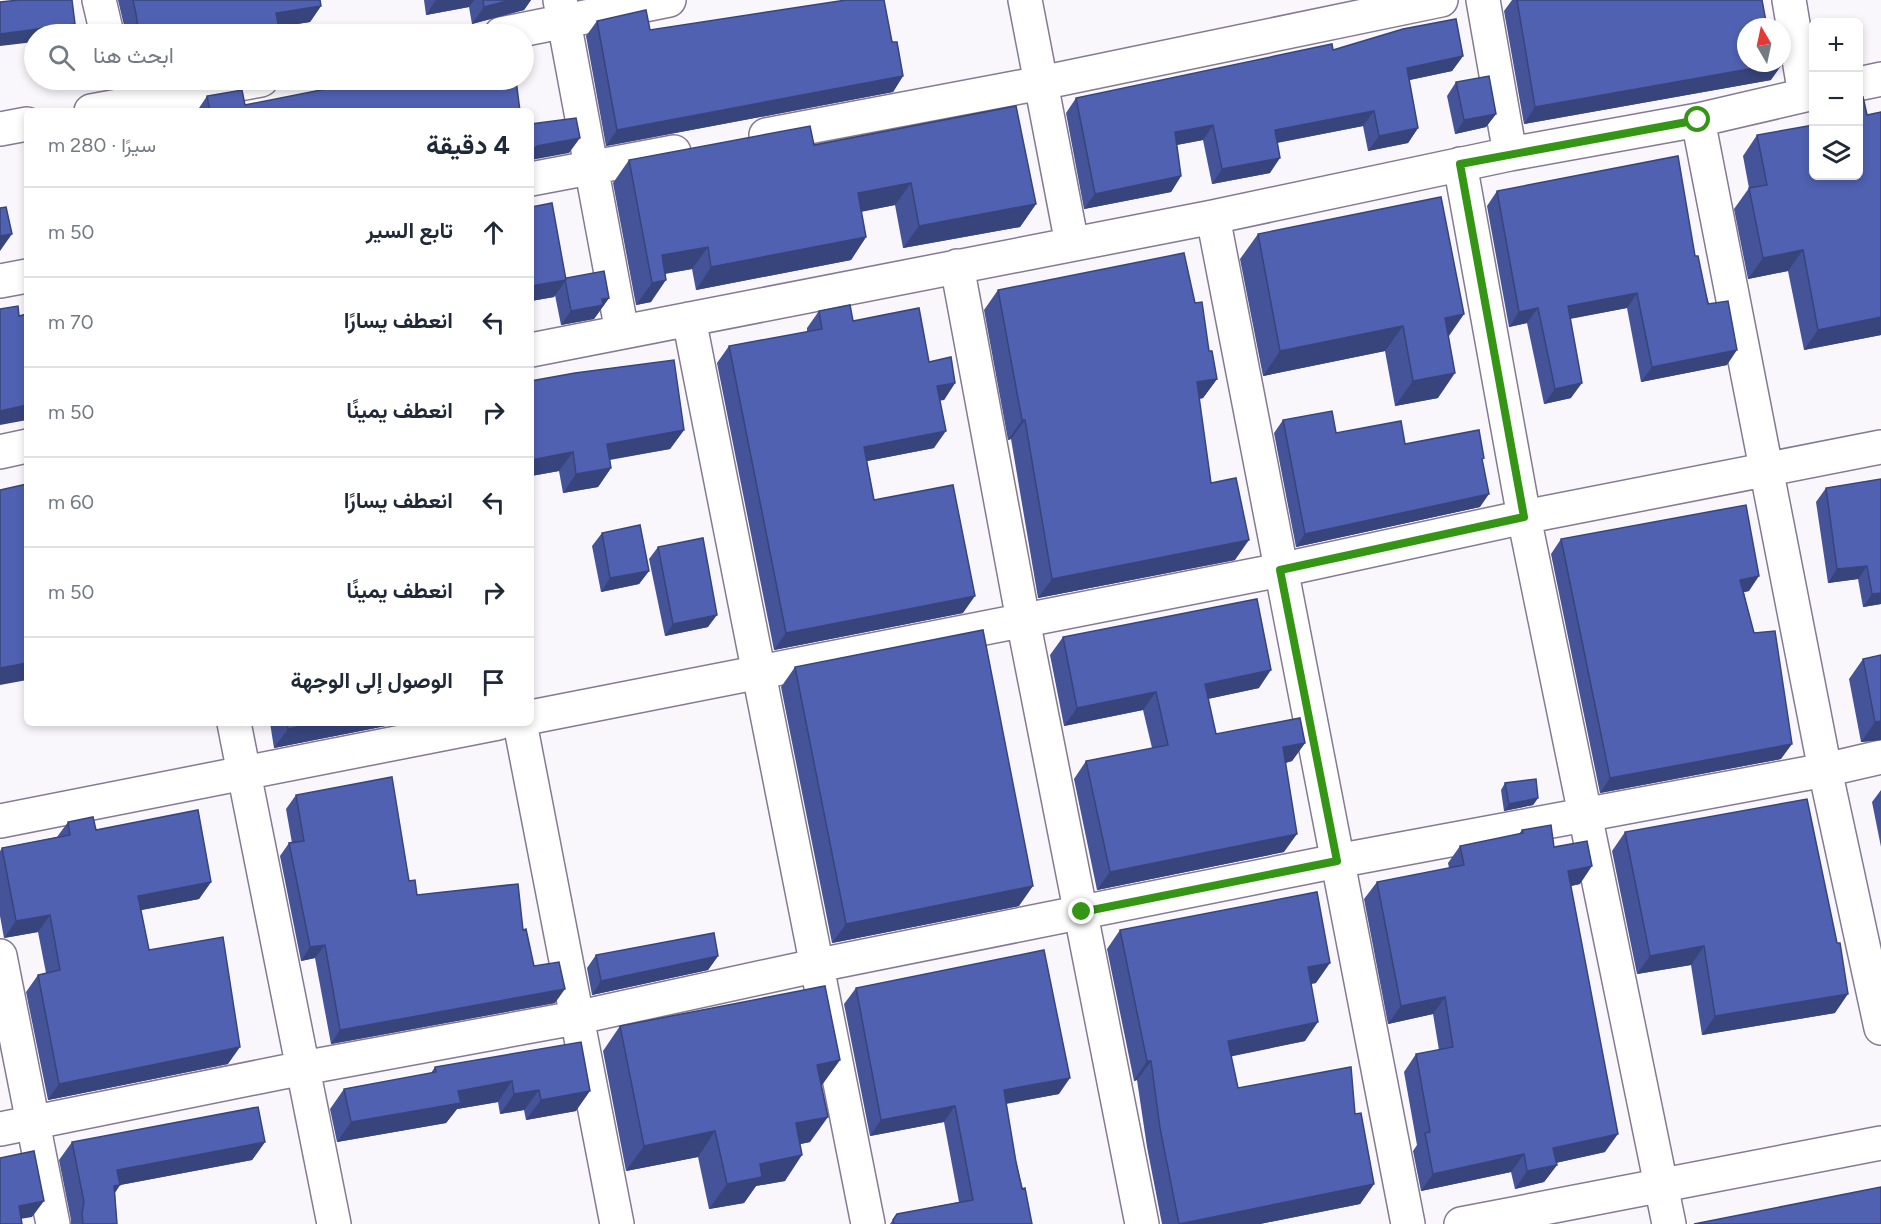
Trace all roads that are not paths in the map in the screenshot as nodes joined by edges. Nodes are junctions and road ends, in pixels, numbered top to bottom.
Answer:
1 (99, 0) edge
2 (669, 0) edge
3 (1025, 0) edge
4 (1442, 0) edge
5 (1483, 0) edge
6 (1789, 0) edge
7 (563, 11) edge
8 (105, 24) edge
9 (528, 24) edge
10 (1881, 79) edge
11 (1041, 83) junction
12 (1863, 83) edge
13 (194, 90) edge
14 (1809, 94) edge
15 (113, 102) edge
16 (1698, 120) junction
17 (24, 125) edge
18 (0, 129) edge
19 (735, 141) edge
20 (699, 147) edge
21 (1510, 154) junction
22 (1460, 164) junction
23 (593, 168) junction
24 (534, 178) edge
25 (1213, 217) junction
26 (1072, 244) junction
27 (957, 266) junction
28 (24, 277) edge
29 (0, 281) edge
30 (689, 319) junction
31 (622, 332) junction
32 (534, 349) edge
33 (24, 447) edge
34 (1881, 447) edge
35 (0, 452) edge
36 (1767, 471) junction
37 (1524, 517) junction
38 (1280, 570) junction
39 (1023, 620) junction
40 (757, 672) junction
41 (534, 716) edge
42 (235, 726) edge
43 (483, 726) edge
44 (521, 726) edge
45 (1881, 757) edge
46 (1825, 770) junction
47 (243, 773) junction
48 (1584, 815) junction
49 (0, 821) edge
50 (1337, 861) junction
51 (1082, 912) junction
52 (0, 956) edge
53 (819, 965) junction
54 (575, 1018) junction
55 (1881, 1028) edge
56 (303, 1068) junction
57 (33, 1122) junction
58 (0, 1129) edge
59 (1881, 1143) edge
60 (1661, 1186) junction
61 (54, 1224) edge
62 (334, 1224) edge
63 (617, 1224) edge
64 (868, 1224) edge
65 (1142, 1224) edge
66 (1408, 1224) edge
67 (1461, 1224) edge
68 (1669, 1224) edge

1 - 8 street
2 - 7 street
3 - 11 street
4 - 11 street
5 - 21 street
6 - 14 street
7 - 9 street
7 - 23 street
10 - 12 street
11 - 19 street
11 - 26 street
13 - 15 street
14 - 16 street
16 - 21 street
16 - 36 street
17 - 18 street
20 - 23 street
21 - 22 street
22 - 25 street
22 - 37 street
23 - 24 street
23 - 31 street
25 - 26 street
25 - 38 street
26 - 27 street
27 - 30 street
27 - 39 street
28 - 29 street
30 - 31 street
30 - 40 street
31 - 32 street
33 - 35 street
34 - 36 street
36 - 37 street
36 - 46 street
37 - 38 street
37 - 48 street
38 - 39 street
38 - 50 street
39 - 40 street
39 - 51 street
40 - 41 street
40 - 53 street
42 - 47 street
43 - 47 street
44 - 54 street
45 - 46 street
46 - 48 street
46 - 55 street
47 - 49 street
47 - 56 street
48 - 50 street
48 - 60 street
50 - 51 street
50 - 66 street
51 - 53 street
51 - 65 street
52 - 57 street
53 - 54 street
53 - 64 street
54 - 56 street
54 - 63 street
56 - 57 street
56 - 62 street
57 - 58 street
57 - 61 street
59 - 60 street
60 - 67 street
60 - 68 street

